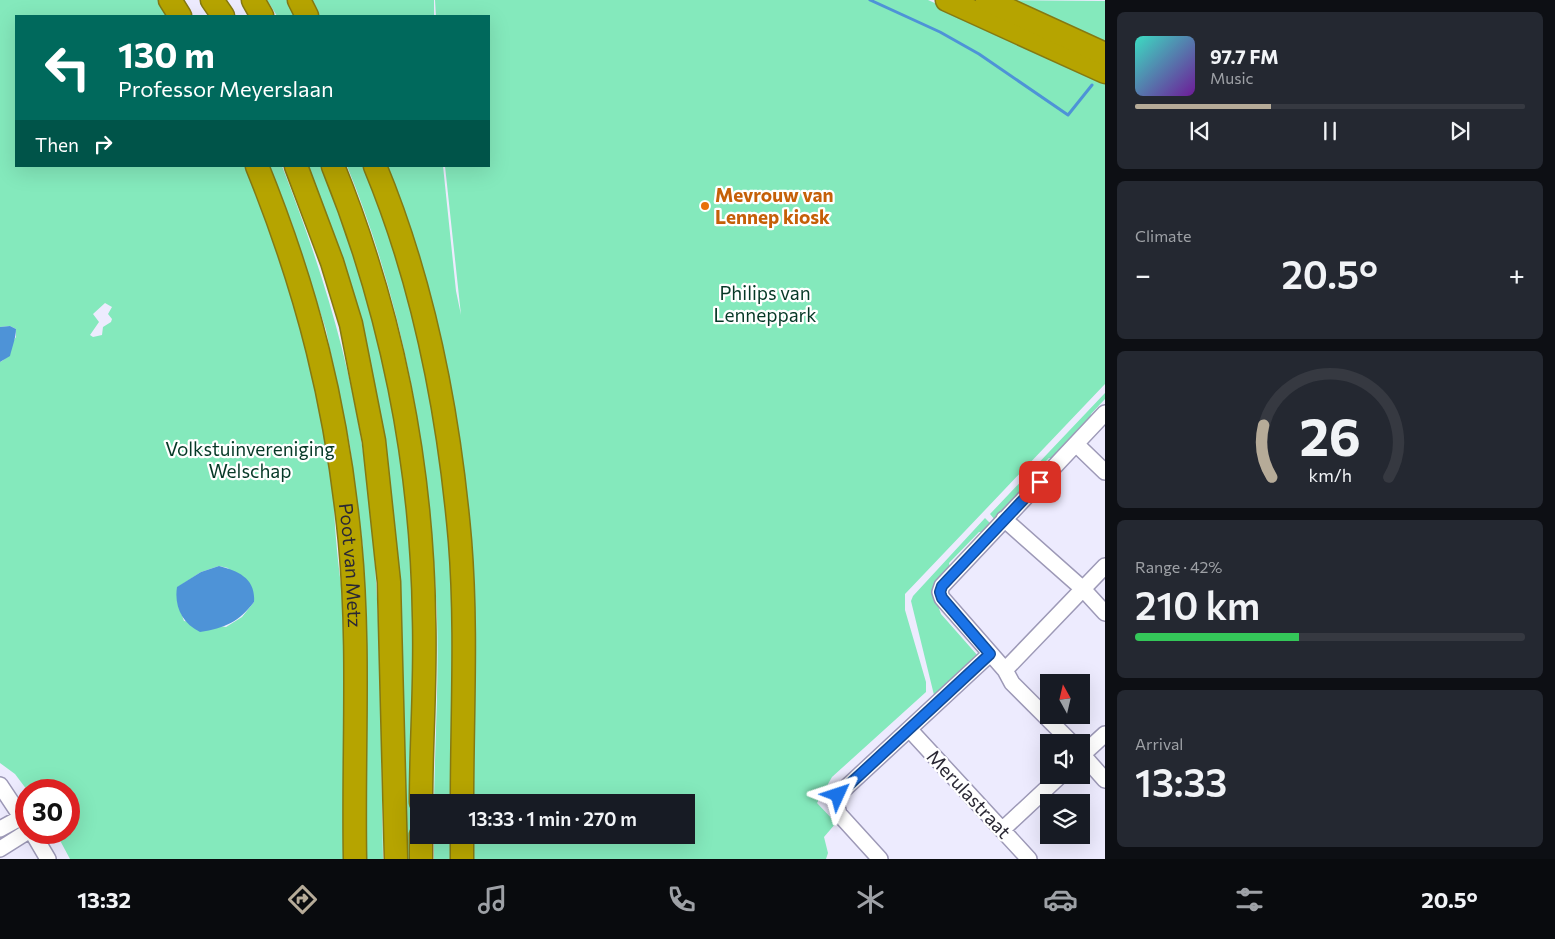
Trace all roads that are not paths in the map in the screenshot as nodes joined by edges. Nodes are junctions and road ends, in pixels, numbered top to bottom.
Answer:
1 (170, 0) edge
2 (212, 0) edge
3 (253, 0) edge
4 (299, 0) edge
5 (947, 0) edge
6 (987, 0) edge
7 (179, 15) edge
8 (221, 15) edge
9 (261, 15) edge
10 (306, 15) edge
11 (1105, 54) edge
12 (1105, 72) edge
13 (257, 167) edge
14 (296, 167) edge
15 (333, 167) edge
16 (375, 167) edge
17 (1105, 413) edge
18 (1076, 444) junction
19 (1105, 472) edge
20 (1004, 519) junction
21 (1105, 566) edge
22 (1083, 589) junction
23 (1105, 613) edge
24 (990, 654) junction
25 (1005, 670) junction
26 (910, 730) junction
27 (1063, 734) edge
28 (1105, 734) edge
29 (1090, 747) edge
30 (1090, 763) edge
31 (1105, 780) edge
32 (1051, 784) edge
33 (0, 785) edge
34 (421, 794) edge
35 (462, 794) edge
36 (15, 807) edge
37 (15, 823) edge
38 (0, 829) edge
39 (1002, 830) junction
40 (15, 839) edge
41 (39, 844) edge
42 (421, 844) edge
43 (462, 844) edge
44 (0, 848) edge
45 (48, 859) edge
46 (355, 859) edge
47 (396, 859) edge
48 (421, 859) edge
49 (462, 859) edge
50 (880, 859) edge
51 (1029, 859) edge

1 - 7 highway
2 - 8 highway
3 - 9 highway
4 - 10 highway
5 - 12 highway
6 - 11 highway
13 - 46 highway, Poot van Metz
14 - 47 highway, Poot van Metz
15 - 34 highway
16 - 35 highway
17 - 18 street
18 - 19 street
18 - 20 street
20 - 22 street
20 - 24 street
21 - 22 street
22 - 23 street
22 - 25 street
24 - 25 street
24 - 26 street
25 - 27 street
26 - 39 street, Merulastraat
26 - 50 street
28 - 29 street
30 - 31 street
32 - 39 street
33 - 36 street
37 - 38 street
39 - 51 street, Merulastraat
40 - 44 street
41 - 45 street
42 - 48 highway
43 - 49 highway

